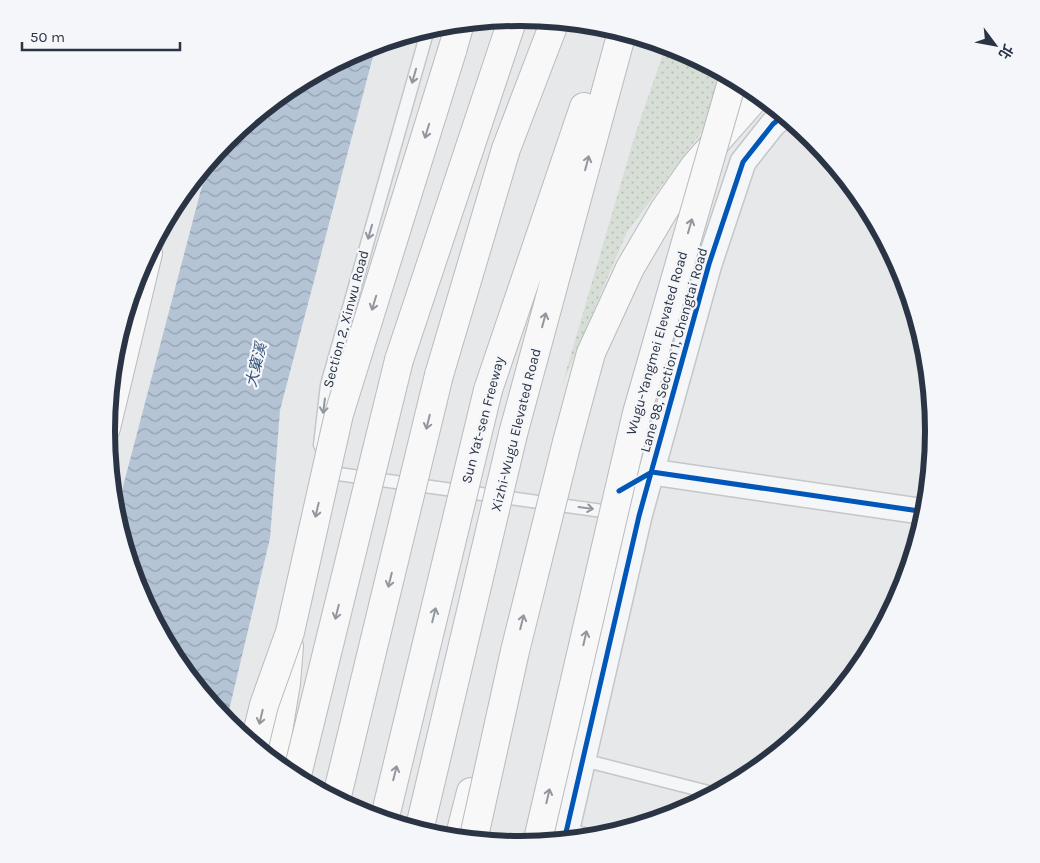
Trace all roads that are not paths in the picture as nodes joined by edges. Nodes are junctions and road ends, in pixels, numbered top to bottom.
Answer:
1 (510, 26) edge
2 (552, 28) edge
3 (458, 31) edge
4 (609, 36) edge
5 (426, 38) edge
6 (620, 39) edge
7 (731, 86) edge
8 (753, 100) edge
9 (778, 120) edge
10 (137, 298) edge
11 (119, 375) edge
12 (652, 472) junction
13 (619, 491) junction
14 (917, 511) edge
15 (640, 516) junction
16 (290, 632) junction
17 (515, 651) junction
18 (256, 738) edge
19 (274, 754) edge
20 (583, 760) junction
21 (298, 770) edge
22 (706, 791) edge
23 (338, 793) edge
24 (386, 813) edge
25 (421, 824) edge
26 (461, 832) edge
27 (476, 834) edge
28 (566, 834) edge
29 (539, 836) edge

1 -> 21 highway, bridge
2 -> 23 highway, bridge
3 -> 16 highway, bridge
24 -> 4 highway, Sun Yat-sen Freeway, bridge
5 -> 15 lane, Section 2, Xinwu Road
25 -> 6 highway, Xizhi-Wugu Elevated Road, bridge
13 -> 7 highway, Wugu-Yangmei Elevated Road, bridge
17 -> 8 highway, bridge
9 - 12 street, Lane 98, Section 1, Chengtai Road
10 - 11 highway
12 - 13 street
12 - 14 street
12 - 15 street, Lane 98, Section 1, Chengtai Road
29 -> 13 highway, Wugu-Yangmei Elevated Road, bridge
15 - 20 street, Lane 98, Section 1, Chengtai Road
16 -> 18 highway, bridge
16 - 19 highway, bridge
17 - 26 highway, bridge
17 - 27 highway, bridge
20 - 22 lane
20 - 28 street, Lane 98, Section 1, Chengtai Road

